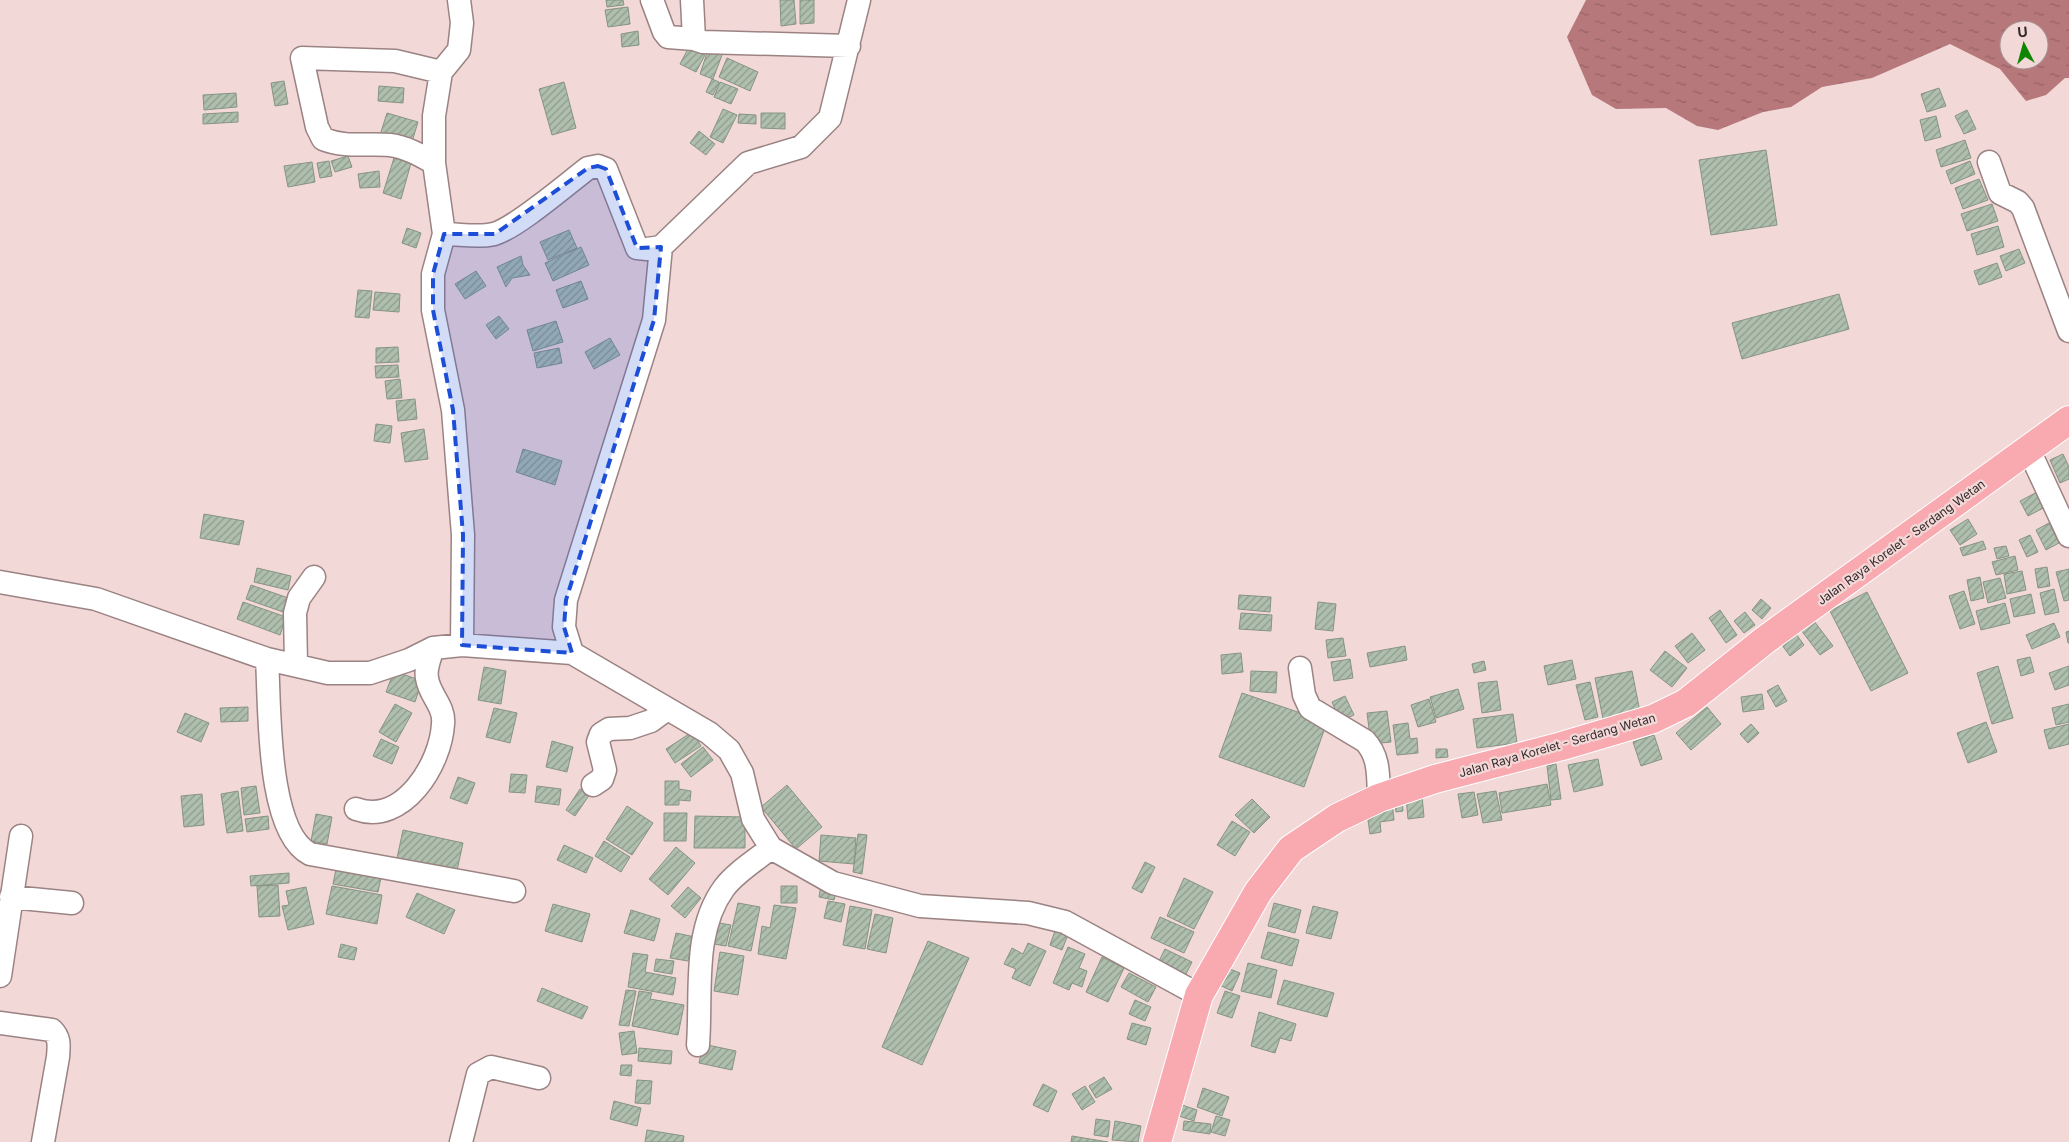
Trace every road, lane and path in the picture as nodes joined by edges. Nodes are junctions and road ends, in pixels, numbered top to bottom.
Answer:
1 (459, 0) edge
2 (652, 0) edge
3 (692, 0) edge
4 (859, 0) edge
5 (694, 39) junction
6 (849, 46) junction
7 (441, 72) junction
8 (1989, 162) dead end
9 (434, 163) junction
10 (444, 234) junction
11 (661, 246) junction
12 (2069, 331) edge
13 (2069, 420) edge
14 (2028, 448) junction
15 (2069, 536) edge
16 (314, 577) dead end
17 (0, 582) edge
18 (462, 645) junction
19 (433, 648) junction
20 (572, 653) junction
21 (267, 659) junction
22 (296, 664) junction
23 (1300, 668) dead end
24 (666, 710) junction
25 (593, 785) dead end
26 (1380, 798) junction
27 (356, 809) dead end
28 (21, 836) dead end
29 (771, 848) junction
30 (514, 891) dead end
31 (11, 897) junction
32 (72, 903) dead end
33 (2, 945) edge
34 (0, 976) edge
35 (1199, 995) junction
36 (0, 1023) edge
37 (698, 1044) dead end
38 (539, 1078) dead end
39 (43, 1142) edge
40 (461, 1142) edge
41 (1158, 1142) edge

1 - 7 street
2 - 5 street
3 - 5 street
4 - 6 street
5 - 6 street
6 - 11 street
7 - 9 street
7 - 9 street
8 - 12 street
9 - 10 street
10 - 11 street
10 - 18 street
11 - 20 street
13 - 14 main road, Jalan Raya Korelet - Serdang Wetan
14 - 15 street
14 - 26 main road, Jalan Raya Korelet - Serdang Wetan
16 - 22 street
17 - 21 street
18 - 19 street
18 - 20 street
19 - 22 street
19 - 27 street
20 - 24 street
21 - 22 street
21 - 30 street
23 - 26 street
24 - 25 street
24 - 29 street
26 - 35 main road, Jalan Raya Korelet - Serdang Wetan
28 - 31 street
29 - 35 street
29 - 37 street
31 - 32 street
31 - 33 street
33 - 34 street
35 - 41 main road, Jalan Raya Korelet - Serdang Wetan
36 - 39 street
38 - 40 street

